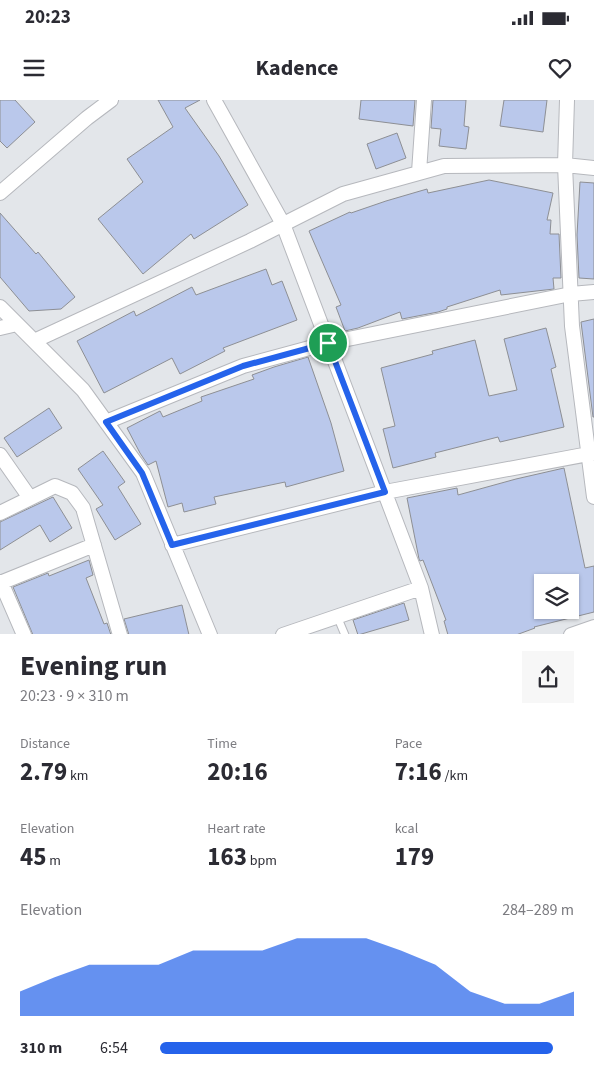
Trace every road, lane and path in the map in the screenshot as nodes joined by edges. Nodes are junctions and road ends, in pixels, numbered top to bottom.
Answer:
1 (111, 100) edge
2 (214, 100) edge
3 (424, 100) edge
4 (567, 100) edge
5 (565, 165) junction
6 (594, 168) edge
7 (419, 172) junction
8 (0, 193) edge
9 (284, 224) junction
10 (594, 292) edge
11 (571, 294) junction
12 (0, 307) edge
13 (17, 324) junction
14 (0, 328) edge
15 (34, 341) junction
16 (328, 343) junction
17 (106, 422) junction
18 (591, 453) edge
19 (0, 454) edge
20 (385, 492) junction
21 (594, 497) edge
22 (30, 498) junction
23 (0, 513) edge
24 (94, 544) junction
25 (172, 545) junction
26 (0, 583) edge
27 (421, 588) junction
28 (337, 616) junction
29 (594, 627) edge
30 (24, 634) edge
31 (120, 634) edge
32 (210, 634) edge
33 (283, 634) edge
34 (345, 634) edge
35 (432, 634) edge
36 (571, 634) edge

1 - 8 street
2 - 9 street
3 - 7 street
4 - 5 street
5 - 6 street
5 - 7 street
5 - 11 street
7 - 9 street
9 - 15 street
9 - 16 street
10 - 11 street
11 - 16 street
11 - 18 street
12 - 13 street
13 - 14 street
13 - 15 street
15 - 17 street
16 - 17 street
16 - 20 street
17 - 25 street
18 - 20 street
18 - 21 street
19 - 22 street
20 - 25 street
20 - 27 street
22 - 23 street
22 - 24 street
24 - 26 street
24 - 31 street
25 - 32 street
26 - 30 street
27 - 28 street
27 - 35 street
28 - 33 street
28 - 34 lane
29 - 36 street

